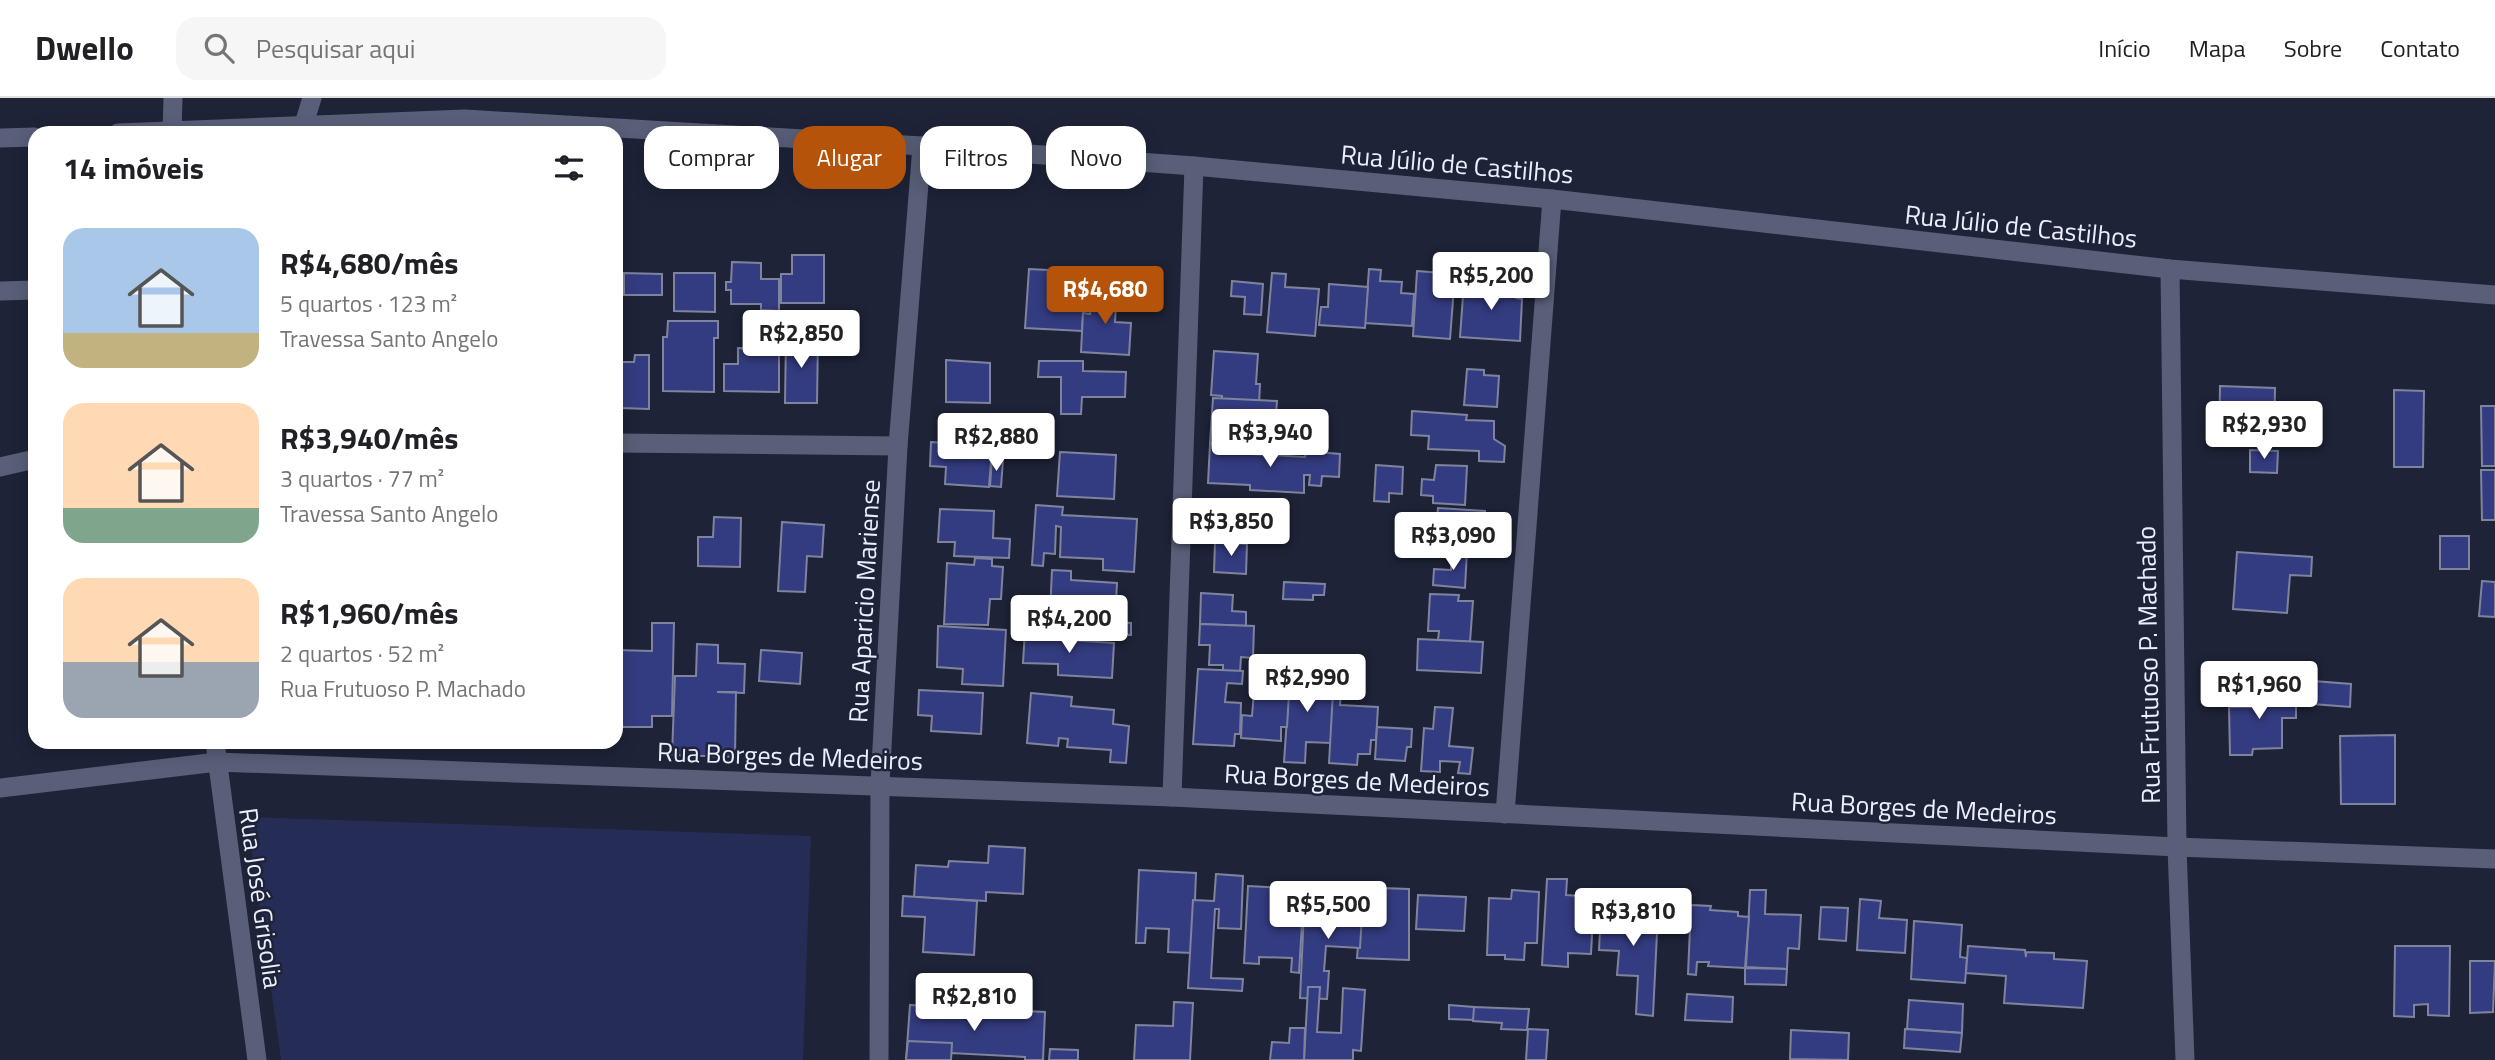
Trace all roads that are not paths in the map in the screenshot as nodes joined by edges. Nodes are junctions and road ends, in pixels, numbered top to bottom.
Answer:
1 (173, 98) edge
2 (312, 98) edge
3 (304, 124) junction
4 (172, 126) edge
5 (271, 126) edge
6 (583, 126) edge
7 (623, 128) edge
8 (28, 137) edge
9 (0, 138) edge
10 (920, 146) edge
11 (1032, 154) edge
12 (1194, 166) junction
13 (920, 171) edge
14 (1552, 199) junction
15 (2170, 269) junction
16 (28, 290) edge
17 (0, 291) edge
18 (2495, 295) edge
19 (623, 443) edge
20 (898, 446) junction
21 (28, 461) edge
22 (0, 467) edge
23 (215, 749) edge
24 (216, 762) junction
25 (880, 785) junction
26 (0, 788) edge
27 (1172, 797) junction
28 (1505, 814) junction
29 (2177, 847) junction
30 (2495, 859) edge
31 (257, 1060) edge
32 (879, 1060) edge
33 (2185, 1060) edge

1 - 4 street
2 - 3 street
3 - 5 street, Rua Júlio de Castilhos
3 - 6 street, Rua Júlio de Castilhos
7 - 10 street, Rua Júlio de Castilhos
8 - 9 street
11 - 12 street, Rua Júlio de Castilhos
12 - 14 street, Rua Júlio de Castilhos
12 - 27 street
13 - 20 street, Rua Aparicio Mariense
14 - 15 street, Rua Júlio de Castilhos
14 - 28 street
15 - 18 street, Rua Júlio de Castilhos
15 - 29 street, Rua Frutuoso P. Machado
16 - 17 street
19 - 20 street
20 - 25 street, Rua Aparicio Mariense
21 - 22 street
23 - 24 street, Rua José Grisolia
24 - 25 street, Rua Borges de Medeiros
24 - 26 street, Rua Borges de Medeiros
24 - 31 street, Rua José Grisolia
25 - 27 street, Rua Borges de Medeiros
25 - 32 street, Rua Aparicio Mariense
27 - 28 street, Rua Borges de Medeiros
28 - 29 street, Rua Borges de Medeiros
29 - 30 street, Rua Borges de Medeiros
29 - 33 street, Rua Frutuoso P. Machado

